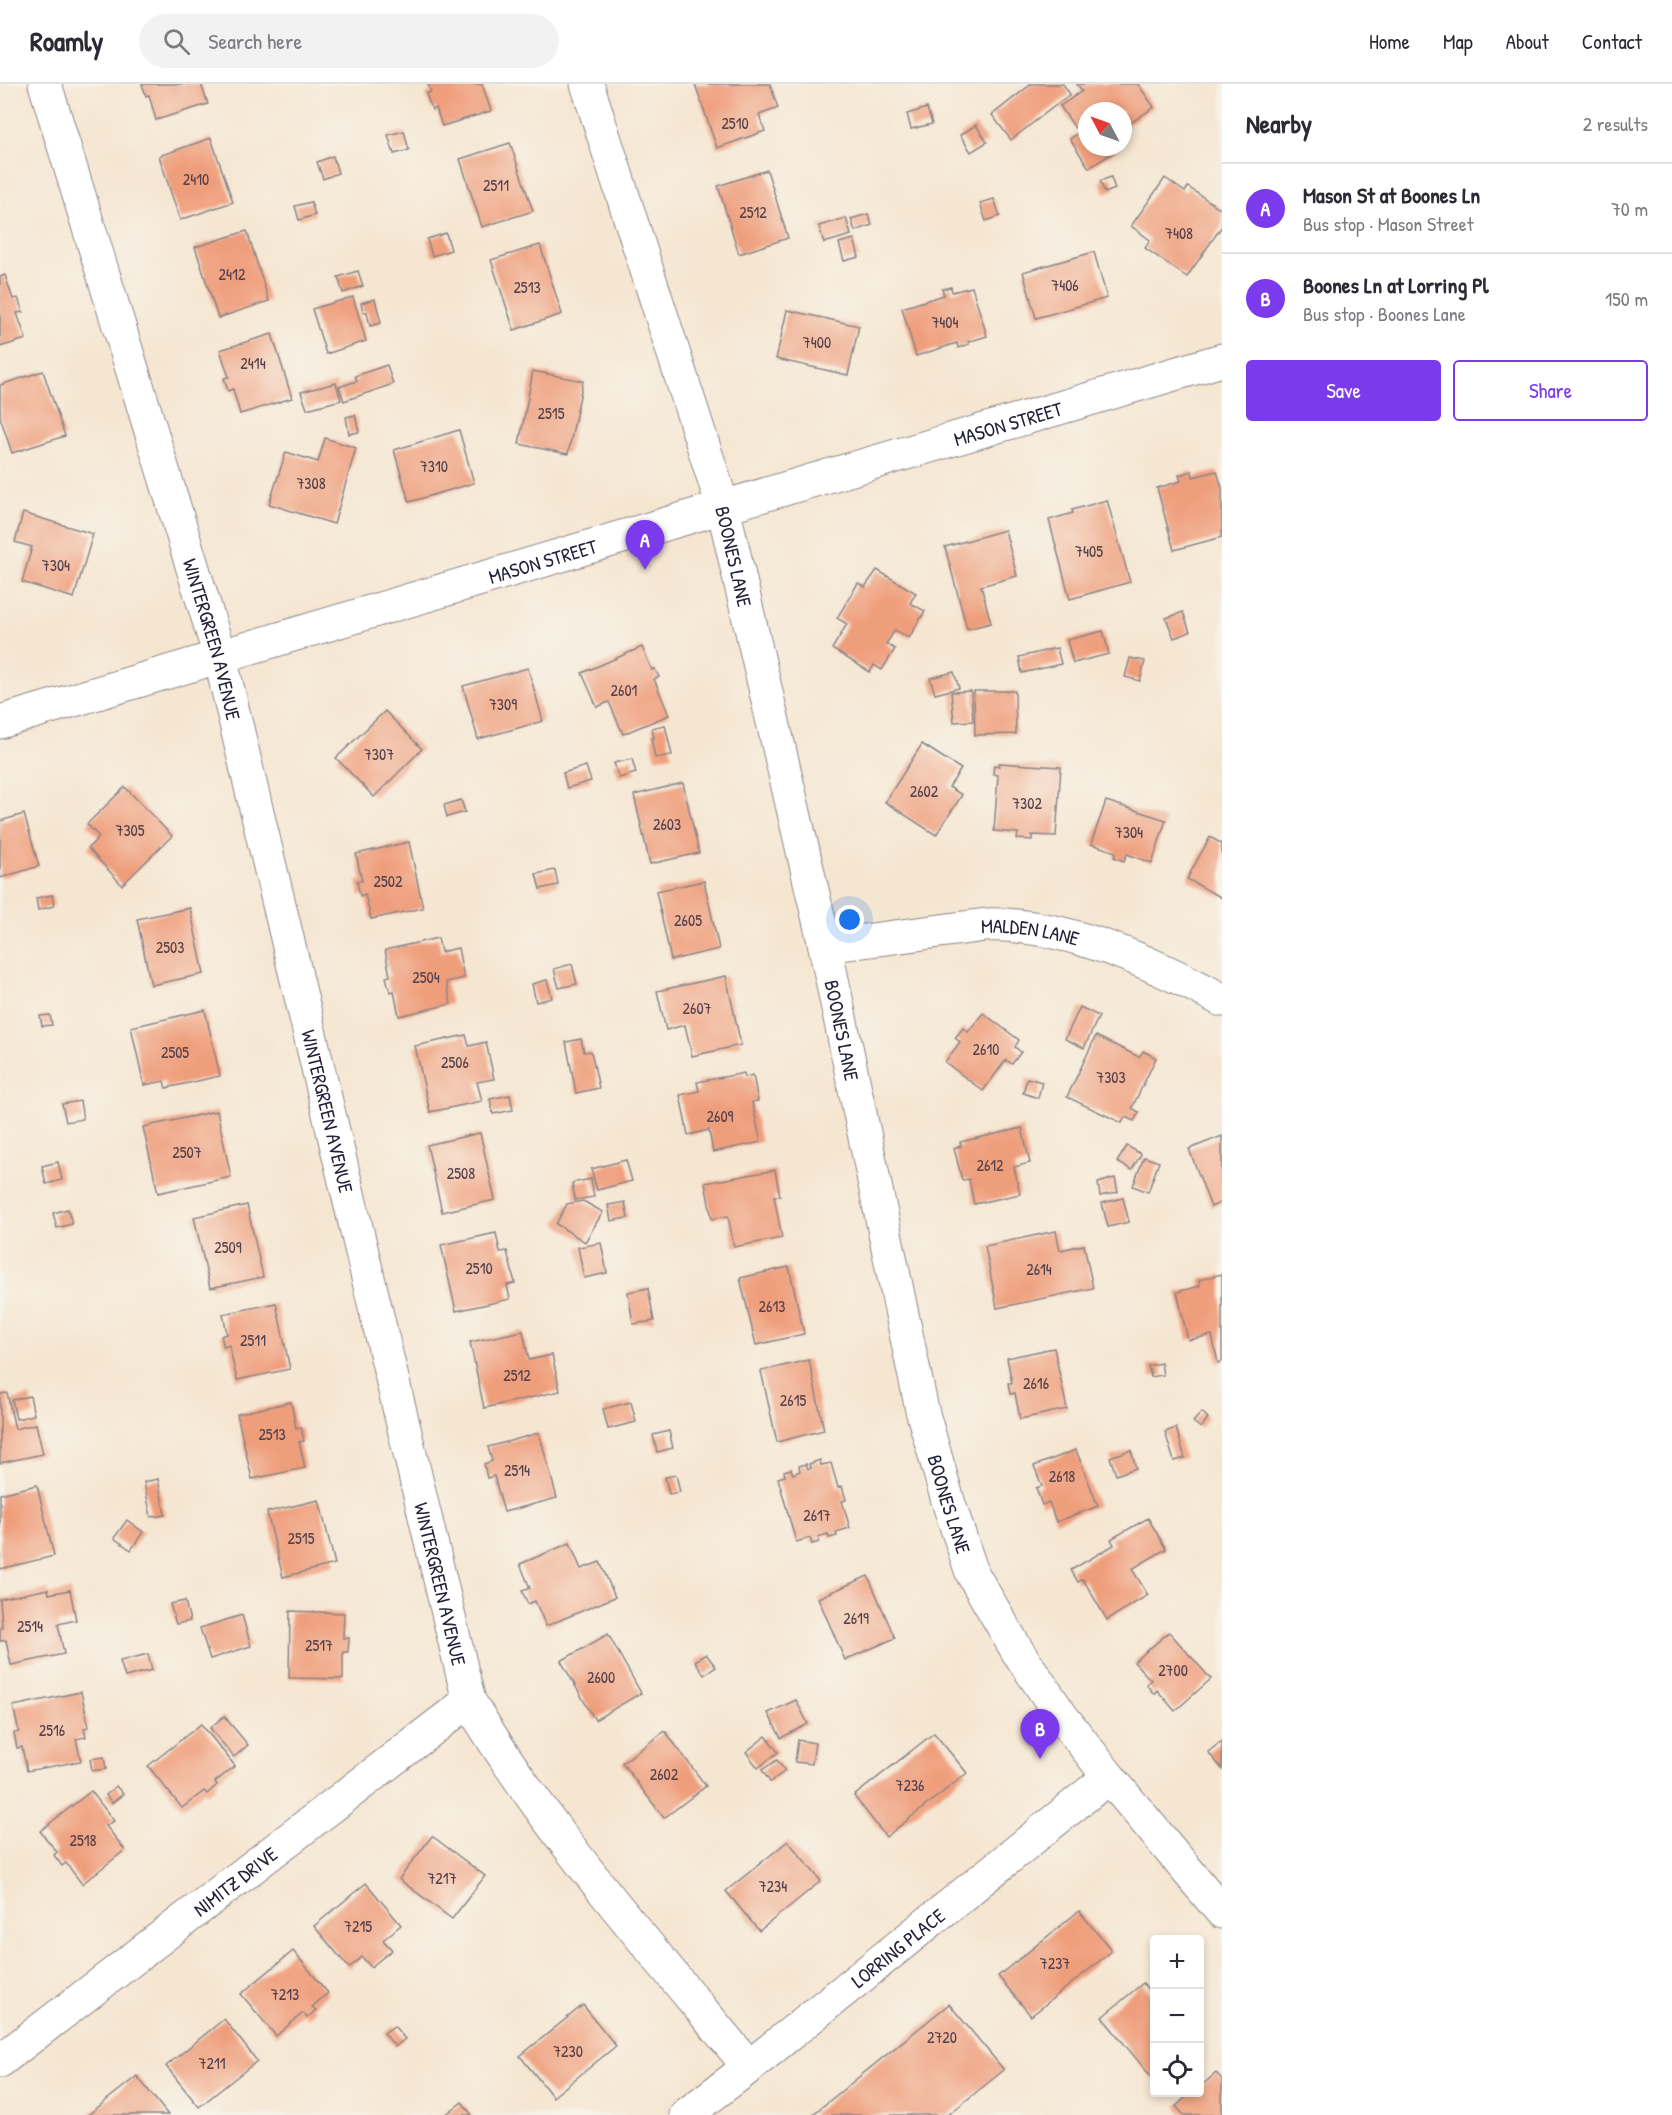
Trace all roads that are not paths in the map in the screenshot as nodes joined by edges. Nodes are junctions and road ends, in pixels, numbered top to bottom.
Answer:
1 (45, 84) edge
2 (587, 84) edge
3 (1222, 360) edge
4 (723, 507) junction
5 (220, 657) junction
6 (0, 722) edge
7 (825, 946) junction
8 (1222, 1000) edge
9 (469, 1701) junction
10 (1109, 1777) junction
11 (1222, 1912) edge
12 (0, 2059) edge
13 (749, 2067) junction
14 (686, 2115) edge

1 - 5 street, WINTERGREEN AVENUE
2 - 4 street, BOONES LANE
3 - 4 street, MASON STREET
4 - 5 street, MASON STREET
4 - 7 street, BOONES LANE
5 - 6 street, MASON STREET
5 - 9 street, WINTERGREEN AVENUE
7 - 8 street, MALDEN LANE
7 - 10 street, BOONES LANE
9 - 12 street, NIMITZ DRIVE
9 - 13 street, WINTERGREEN AVENUE
10 - 11 street, BOONES LANE
10 - 13 street, LORRING PLACE
13 - 14 street, LORRING PLACE

